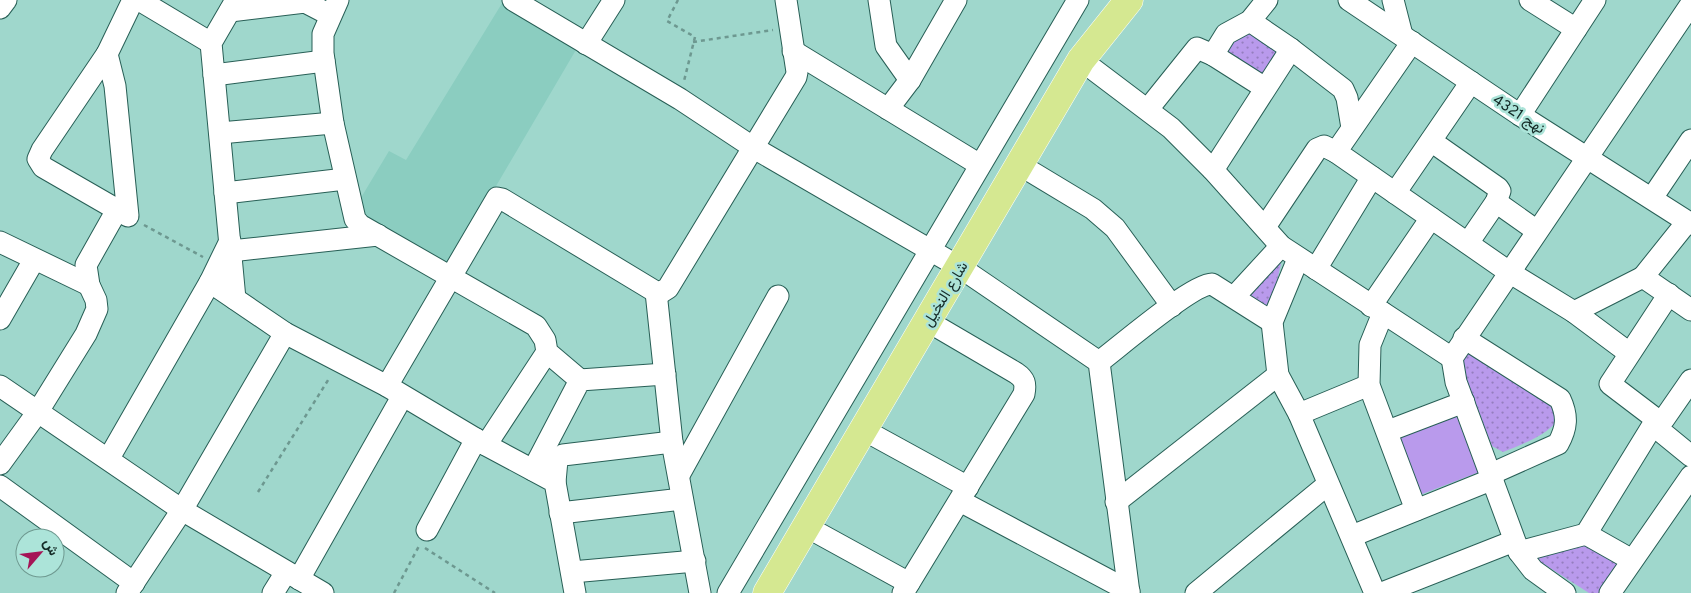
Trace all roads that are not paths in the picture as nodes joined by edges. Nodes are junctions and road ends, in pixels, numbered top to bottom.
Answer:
1 (6, 0) edge
2 (133, 0) edge
3 (140, 0) edge
4 (513, 0) edge
5 (614, 0) edge
6 (786, 0) edge
7 (879, 0) edge
8 (1078, 0) edge
9 (1129, 0) edge
10 (1267, 0) edge
11 (1349, 0) edge
12 (1393, 0) edge
13 (1530, 0) edge
14 (1595, 0) edge
15 (950, 2) edge
16 (1691, 4) edge
17 (233, 5) edge
18 (334, 7) edge
19 (0, 8) edge
20 (1250, 22) junction
21 (1576, 29) junction
22 (1407, 38) junction
23 (211, 42) junction
24 (586, 44) junction
25 (1291, 49) junction
26 (793, 51) junction
27 (107, 54) junction
28 (1213, 55) junction
29 (1082, 60) junction
30 (324, 61) junction
31 (214, 75) junction
32 (910, 80) junction
33 (1471, 82) junction
34 (1265, 88) junction
35 (888, 109) junction
36 (1148, 109) junction
37 (1520, 115) junction
38 (333, 123) junction
39 (1352, 128) junction
40 (220, 132) junction
41 (1691, 140) edge
42 (1431, 141) junction
43 (754, 148) junction
44 (1336, 152) junction
45 (1587, 157) junction
46 (980, 165) junction
47 (1020, 165) junction
48 (1213, 170) junction
49 (1372, 177) junction
50 (345, 179) junction
51 (225, 193) junction
52 (1395, 193) junction
53 (1652, 198) junction
54 (1496, 202) junction
55 (122, 213) junction
56 (1431, 218) junction
57 (1689, 223) edge
58 (1265, 227) junction
59 (1537, 231) junction
60 (378, 235) junction
61 (0, 242) edge
62 (1468, 243) junction
63 (930, 251) junction
64 (1298, 258) junction
65 (34, 260) junction
66 (222, 260) junction
67 (961, 268) junction
68 (1509, 272) junction
69 (451, 276) junction
70 (1643, 277) junction
71 (89, 285) junction
72 (656, 292) junction
73 (1669, 294) junction
74 (778, 296) dead end
75 (1234, 297) junction
76 (235, 299) junction
77 (1172, 306) junction
78 (1377, 309) junction
79 (1691, 310) edge
80 (1574, 312) junction
81 (0, 319) edge
82 (929, 322) junction
83 (1272, 322) junction
84 (285, 333) junction
85 (1464, 338) junction
86 (547, 352) junction
87 (1629, 353) junction
88 (1452, 358) junction
89 (1099, 362) junction
90 (665, 374) junction
91 (1278, 375) junction
92 (580, 380) junction
93 (1691, 380) edge
94 (1369, 385) junction
95 (0, 386) edge
96 (395, 391) junction
97 (1464, 402) junction
98 (37, 413) junction
99 (1299, 414) junction
100 (1654, 423) junction
101 (864, 430) junction
102 (1388, 431) junction
103 (481, 442) junction
104 (672, 442) junction
105 (1691, 456) edge
106 (109, 458) junction
107 (0, 464) edge
108 (533, 470) junction
109 (679, 475) junction
110 (1691, 476) edge
111 (1492, 477) junction
112 (555, 482) junction
113 (1328, 485) junction
114 (0, 486) edge
115 (964, 494) junction
116 (682, 498) junction
117 (1116, 502) junction
118 (182, 510) junction
119 (1416, 510) junction
120 (560, 513) junction
121 (807, 528) junction
122 (427, 530) dead end
123 (1586, 534) junction
124 (1352, 536) junction
125 (1516, 547) junction
126 (1632, 560) junction
127 (695, 561) junction
128 (572, 572) junction
129 (292, 575) junction
130 (130, 588) edge
131 (906, 588) edge
132 (1553, 590) edge
133 (1129, 592) edge
134 (273, 593) edge
135 (323, 593) edge
136 (575, 593) edge
137 (700, 593) edge
138 (728, 593) edge
139 (768, 593) edge
140 (1196, 593) edge
141 (1374, 593) edge
142 (1382, 593) edge
143 (1610, 593) edge

1 - 19 street
2 - 27 street
3 - 23 street
4 - 24 street
5 - 24 street
6 - 26 street
7 - 32 street
8 - 46 street
9 - 29 main road, شارع النخيل
10 - 20 street
11 - 22 street, نهج 4321
12 - 22 street
13 - 21 street
14 - 21 street
15 - 32 street
16 - 45 street
17 - 18 street
17 - 23 street
18 - 30 street
20 - 25 street
20 - 28 street
21 - 37 street
22 - 33 street, نهج 4321
22 - 39 street
23 - 31 street
24 - 43 street
25 - 34 street
25 - 39 street
26 - 35 street
26 - 43 street
27 - 55 street
27 - 55 street
28 - 34 street
28 - 36 street
29 - 36 street
29 - 47 main road, شارع النخيل
30 - 31 street
30 - 38 street
31 - 40 street
32 - 35 street
33 - 37 street, نهج 4321
33 - 42 street
34 - 48 street
35 - 46 street
36 - 48 street
37 - 45 street, نهج 4321
38 - 40 street
38 - 50 street
39 - 44 street
40 - 51 street
41 - 53 street
42 - 52 street
42 - 54 street
43 - 63 street
43 - 72 street
44 - 49 street
44 - 58 street
45 - 53 street, نهج 4321
45 - 59 street
46 - 63 street
47 - 67 main road, شارع النخيل
47 - 77 street
48 - 58 street
49 - 52 street
49 - 64 street
50 - 51 street
50 - 60 street
51 - 66 street
52 - 56 street
53 - 57 street, نهج 4321
54 - 59 street
54 - 62 street
55 - 71 street
56 - 62 street
56 - 78 street
57 - 70 street
58 - 64 street
59 - 68 street
60 - 66 street
60 - 69 street
61 - 65 street
62 - 68 street
63 - 67 street
63 - 138 street
64 - 75 street
64 - 78 street
64 - 83 street
65 - 71 street
65 - 81 street
66 - 76 street
66 - 76 street
66 - 106 street
67 - 82 main road, شارع النخيل
67 - 89 street
68 - 80 street
68 - 85 street
69 - 72 street
69 - 86 street
69 - 96 street
70 - 73 street
70 - 80 street
71 - 98 street
72 - 90 street
73 - 79 street
73 - 87 street
74 - 109 street
75 - 77 street
75 - 83 street
76 - 84 street
77 - 89 street
78 - 88 street
78 - 94 street
80 - 87 street
82 - 101 main road, شارع النخيل
82 - 115 street
83 - 91 street
84 - 96 street
84 - 118 street
85 - 88 street
85 - 111 street
86 - 92 street
86 - 103 street
87 - 100 street
88 - 97 street
89 - 117 street
90 - 92 street
90 - 104 street
91 - 99 street
91 - 117 street
92 - 108 street
93 - 100 street
94 - 99 street
94 - 102 street
95 - 98 street
96 - 103 street
96 - 129 street
97 - 102 street
97 - 111 street
98 - 106 street
98 - 107 street
99 - 113 street
100 - 105 street
100 - 123 street
101 - 115 street
101 - 121 main road, شارع النخيل
102 - 119 street
103 - 108 street
103 - 122 street
104 - 109 street
104 - 112 street
106 - 118 street
108 - 112 street
109 - 116 street
110 - 126 street
111 - 119 street
111 - 125 street
112 - 120 street
113 - 124 street
113 - 140 street
114 - 130 street
115 - 131 street
115 - 133 street
116 - 120 street
116 - 127 street
117 - 133 street
118 - 129 street
118 - 130 street
119 - 124 street
120 - 128 street
121 - 131 street
121 - 139 main road, شارع النخيل
123 - 125 street
123 - 126 street
124 - 141 street
125 - 132 street
125 - 142 street
126 - 143 street
127 - 128 street
127 - 137 street
128 - 136 street
129 - 134 street
129 - 135 street

